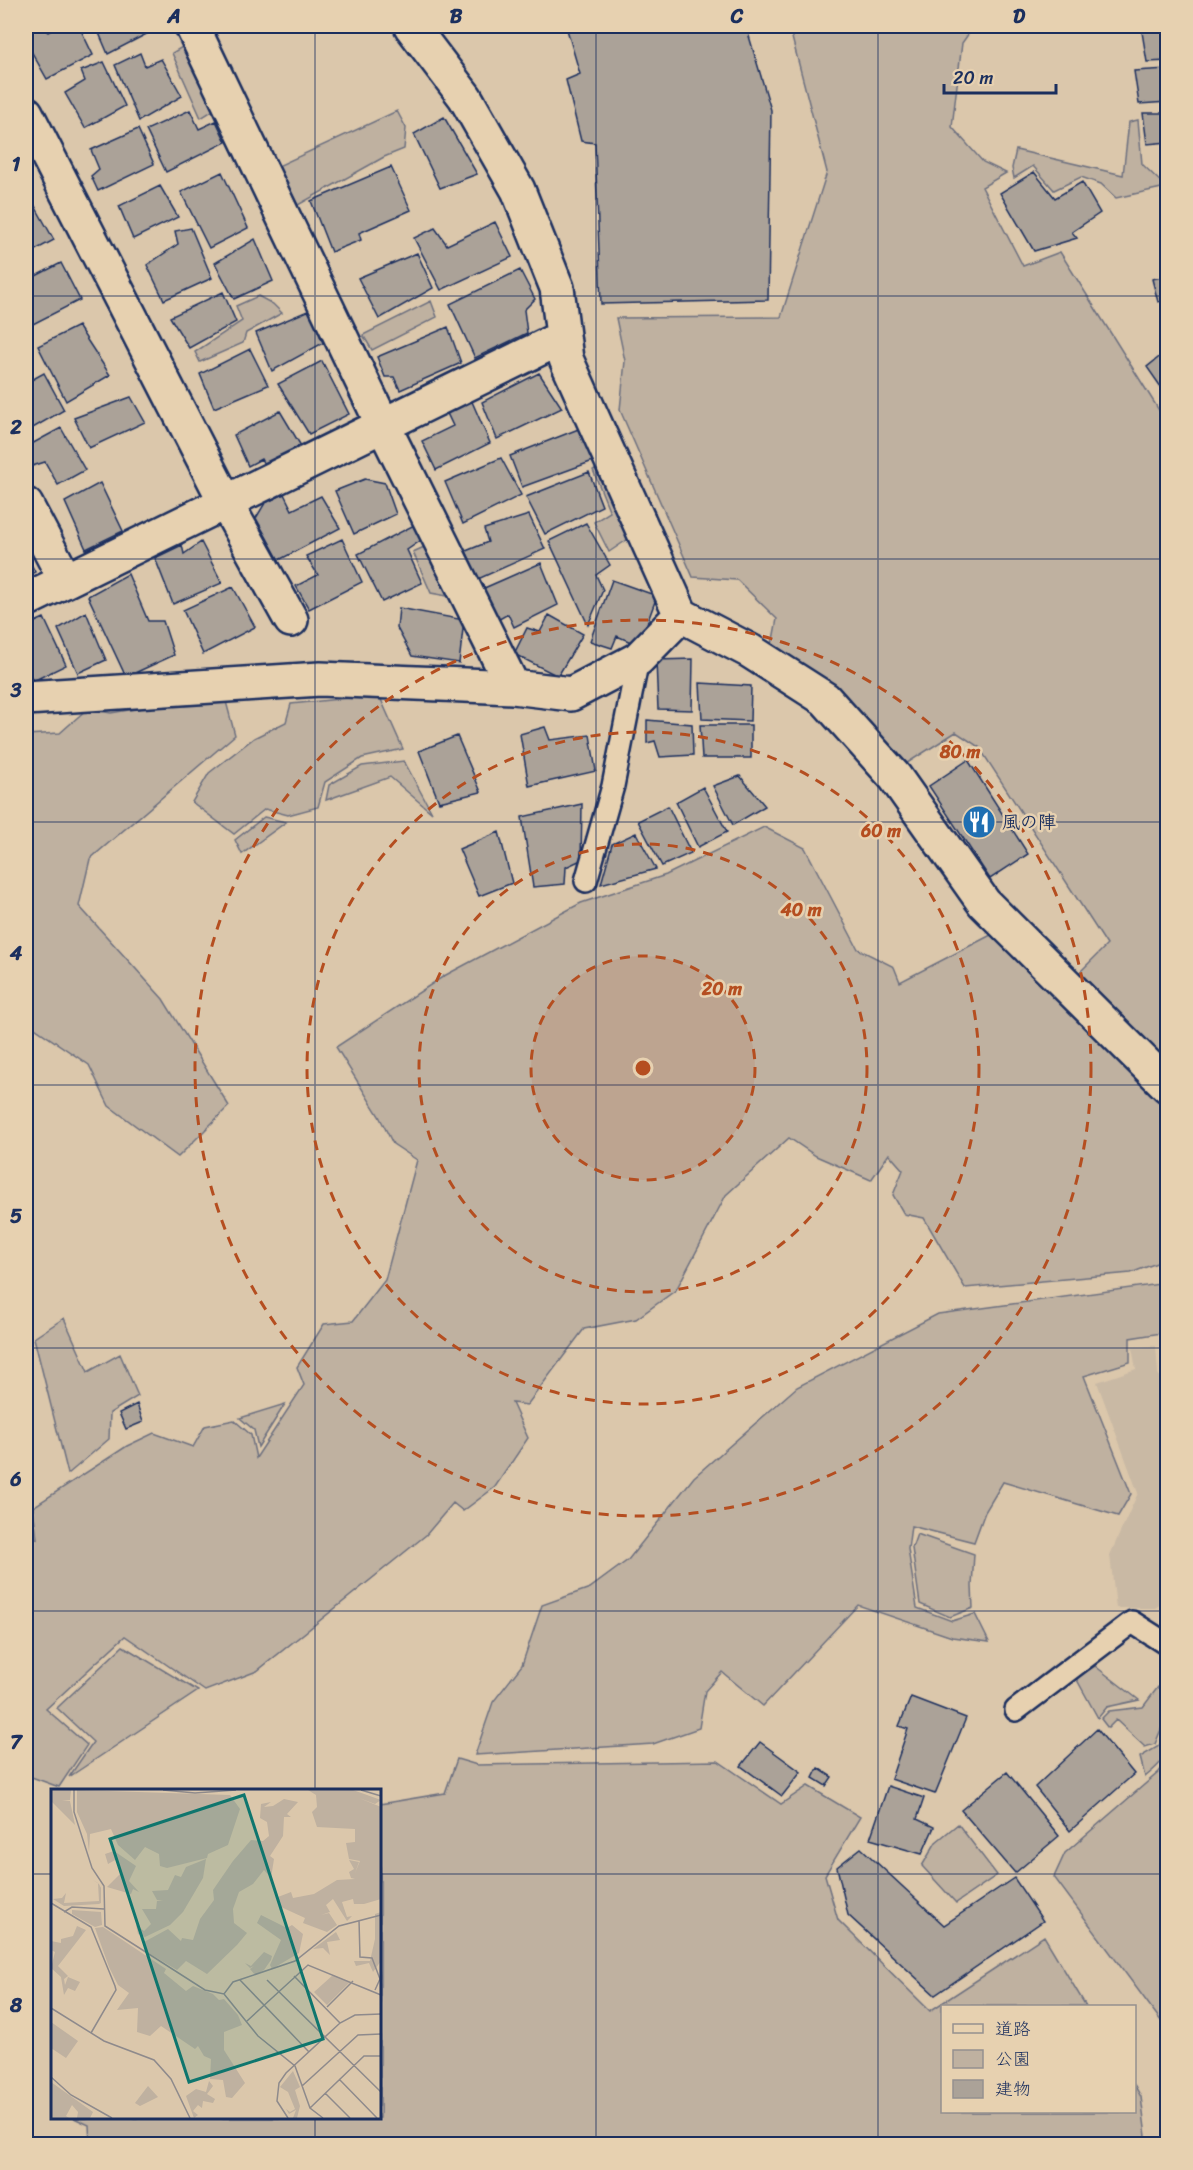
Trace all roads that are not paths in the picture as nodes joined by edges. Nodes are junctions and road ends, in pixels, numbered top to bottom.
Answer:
1 (192, 26) edge
2 (411, 26) edge
3 (26, 113) edge
4 (563, 337) junction
5 (383, 424) junction
6 (226, 503) junction
7 (26, 505) edge
8 (65, 579) junction
9 (26, 600) edge
10 (681, 615) junction
11 (291, 620) dead end
12 (639, 660) junction
13 (513, 687) junction
14 (26, 698) edge
15 (586, 881) dead end
16 (1167, 1086) edge
17 (1167, 1645) edge
18 (1016, 1710) dead end

1 - 5 street
2 - 4 street
3 - 6 street
4 - 5 street
4 - 10 street
5 - 6 street
5 - 13 street
6 - 8 street
6 - 11 street
7 - 8 street
8 - 9 street
10 - 12 street
10 - 16 street
12 - 13 street
12 - 15 lane
13 - 14 street
17 - 18 lane

